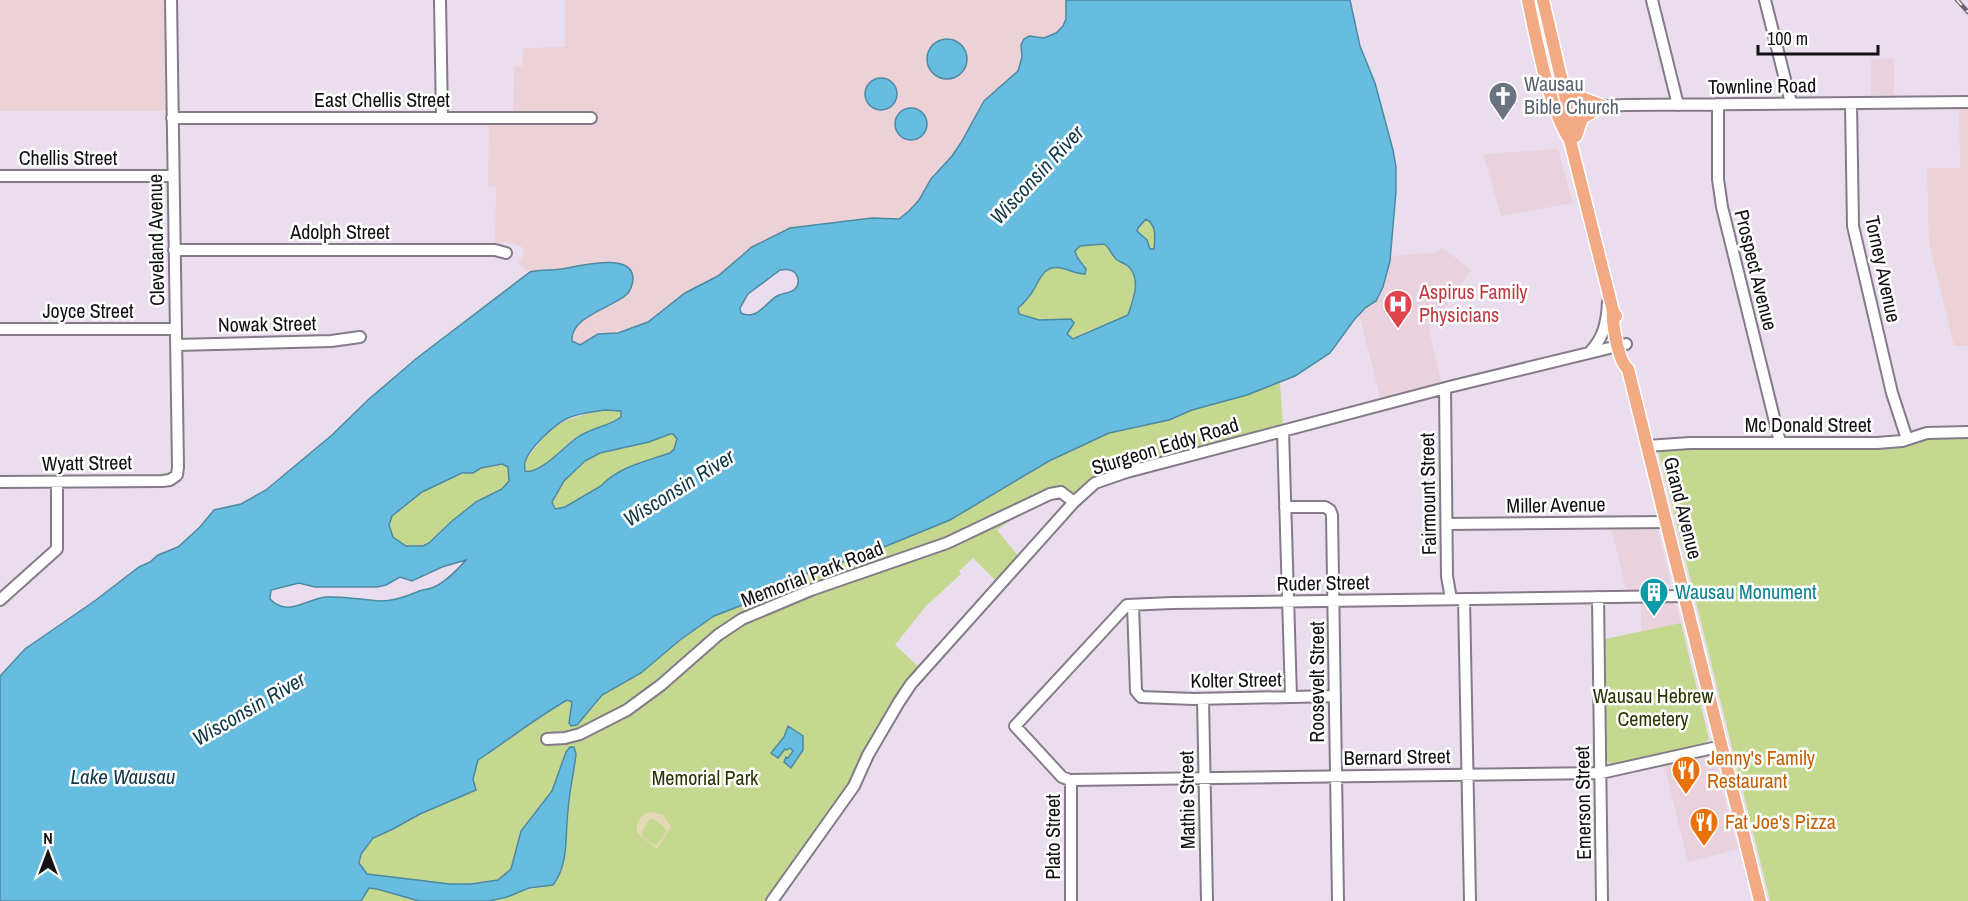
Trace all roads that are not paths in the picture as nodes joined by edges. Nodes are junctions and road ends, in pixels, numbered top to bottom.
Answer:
1 (171, 0) edge
2 (440, 0) edge
3 (1528, 0) edge
4 (1543, 0) edge
5 (1652, 0) edge
6 (1766, 0) edge
7 (1562, 82) junction
8 (1968, 102) edge
9 (1851, 103) junction
10 (1718, 104) junction
11 (1791, 104) junction
12 (1678, 105) junction
13 (1603, 106) junction
14 (1562, 108) junction
15 (172, 118) junction
16 (442, 118) junction
17 (591, 118) dead end
18 (1571, 144) junction
19 (0, 176) edge
20 (173, 176) junction
21 (174, 250) junction
22 (506, 253) dead end
23 (1608, 289) junction
24 (175, 328) junction
25 (0, 329) edge
26 (360, 337) dead end
27 (176, 345) junction
28 (1622, 345) junction
29 (1588, 353) junction
30 (1445, 389) junction
31 (1283, 431) junction
32 (1968, 432) edge
33 (1907, 439) junction
34 (1780, 442) junction
35 (1647, 446) junction
36 (173, 478) joint
37 (0, 482) edge
38 (57, 482) junction
39 (1074, 502) junction
40 (1286, 507) junction
41 (1666, 522) junction
42 (1447, 524) junction
43 (1684, 596) junction
44 (1598, 597) junction
45 (1451, 599) junction
46 (1464, 599) junction
47 (0, 600) edge
48 (1334, 600) junction
49 (1288, 601) junction
50 (1133, 604) junction
51 (1335, 696) junction
52 (1291, 697) junction
53 (1203, 699) junction
54 (547, 739) dead end
55 (1722, 746) junction
56 (1601, 772) junction
57 (1468, 774) junction
58 (1336, 776) junction
59 (1204, 777) junction
60 (1071, 780) junction
61 (772, 901) edge
62 (1071, 901) edge
63 (1207, 901) edge
64 (1338, 901) edge
65 (1470, 901) edge
66 (1602, 901) edge
67 (1760, 901) edge

1 - 15 street, Cleveland Avenue
2 - 16 street
3 - 14 main road, Grand Avenue
4 - 7 main road, Grand Avenue
5 - 12 street
6 - 11 street
7 - 13 main road
7 - 14 main road, Grand Avenue
8 - 9 street, Townline Road
9 - 11 street, Townline Road
9 - 33 street, Torney Avenue
10 - 11 street, Townline Road
10 - 12 street, Townline Road
10 - 34 street, Prospect Avenue
12 - 13 street, Townline Road
13 - 14 street, Townline Road
13 - 18 main road
14 - 18 main road, Grand Avenue
15 - 16 street, East Chellis Street
15 - 20 street, Cleveland Avenue
16 - 17 street, East Chellis Street
18 - 23 main road, Grand Avenue
19 - 20 street, Chellis Street
20 - 21 street, Cleveland Avenue
21 - 22 street, Adolph Street
21 - 24 street, Cleveland Avenue
23 - 28 main road, Grand Avenue
23 - 29 street
24 - 25 street, Joyce Street
24 - 27 street, Cleveland Avenue
26 - 27 street, Nowak Street
27 - 36 street, Cleveland Avenue
28 - 29 street, Sturgeon Eddy Road
28 - 35 main road, Grand Avenue
29 - 30 street, Sturgeon Eddy Road
30 - 31 street, Sturgeon Eddy Road
30 - 42 street, Fairmount Street
31 - 39 street, Sturgeon Eddy Road
31 - 40 street
32 - 33 street, Mc Donald Street
33 - 34 street, Mc Donald Street
34 - 35 street, Mc Donald Street
35 - 41 main road, Grand Avenue
36 - 38 street, Wyatt Street
37 - 38 street, Wyatt Street
38 - 47 street
39 - 54 street, Memorial Park Road
39 - 61 street, Sturgeon Eddy Road
40 - 48 street, Roosevelt Street
40 - 49 street
41 - 42 street, Miller Avenue
41 - 43 main road, Grand Avenue
42 - 45 street, Fairmount Street
43 - 44 street, Ruder Street
43 - 55 main road, Grand Avenue
44 - 46 street, Ruder Street
44 - 56 street, Emerson Street
45 - 46 street, Ruder Street
45 - 48 street, Ruder Street
46 - 57 street
48 - 49 street, Ruder Street
48 - 51 street, Roosevelt Street
49 - 50 street, Ruder Street
49 - 52 street
50 - 53 street, Kolter Street
50 - 60 street, Plato Street
51 - 52 street, Kolter Street
51 - 58 street, Roosevelt Street
52 - 53 street, Kolter Street
53 - 59 street, Mathie Street
55 - 56 street, Bernard Street
55 - 67 main road, Grand Avenue
56 - 57 street, Bernard Street
56 - 66 street, Emerson Street
57 - 58 street, Bernard Street
57 - 65 street
58 - 59 street, Bernard Street
58 - 64 street, Roosevelt Street
59 - 60 street, Bernard Street
59 - 63 street, Mathie Street
60 - 62 street, Plato Street

